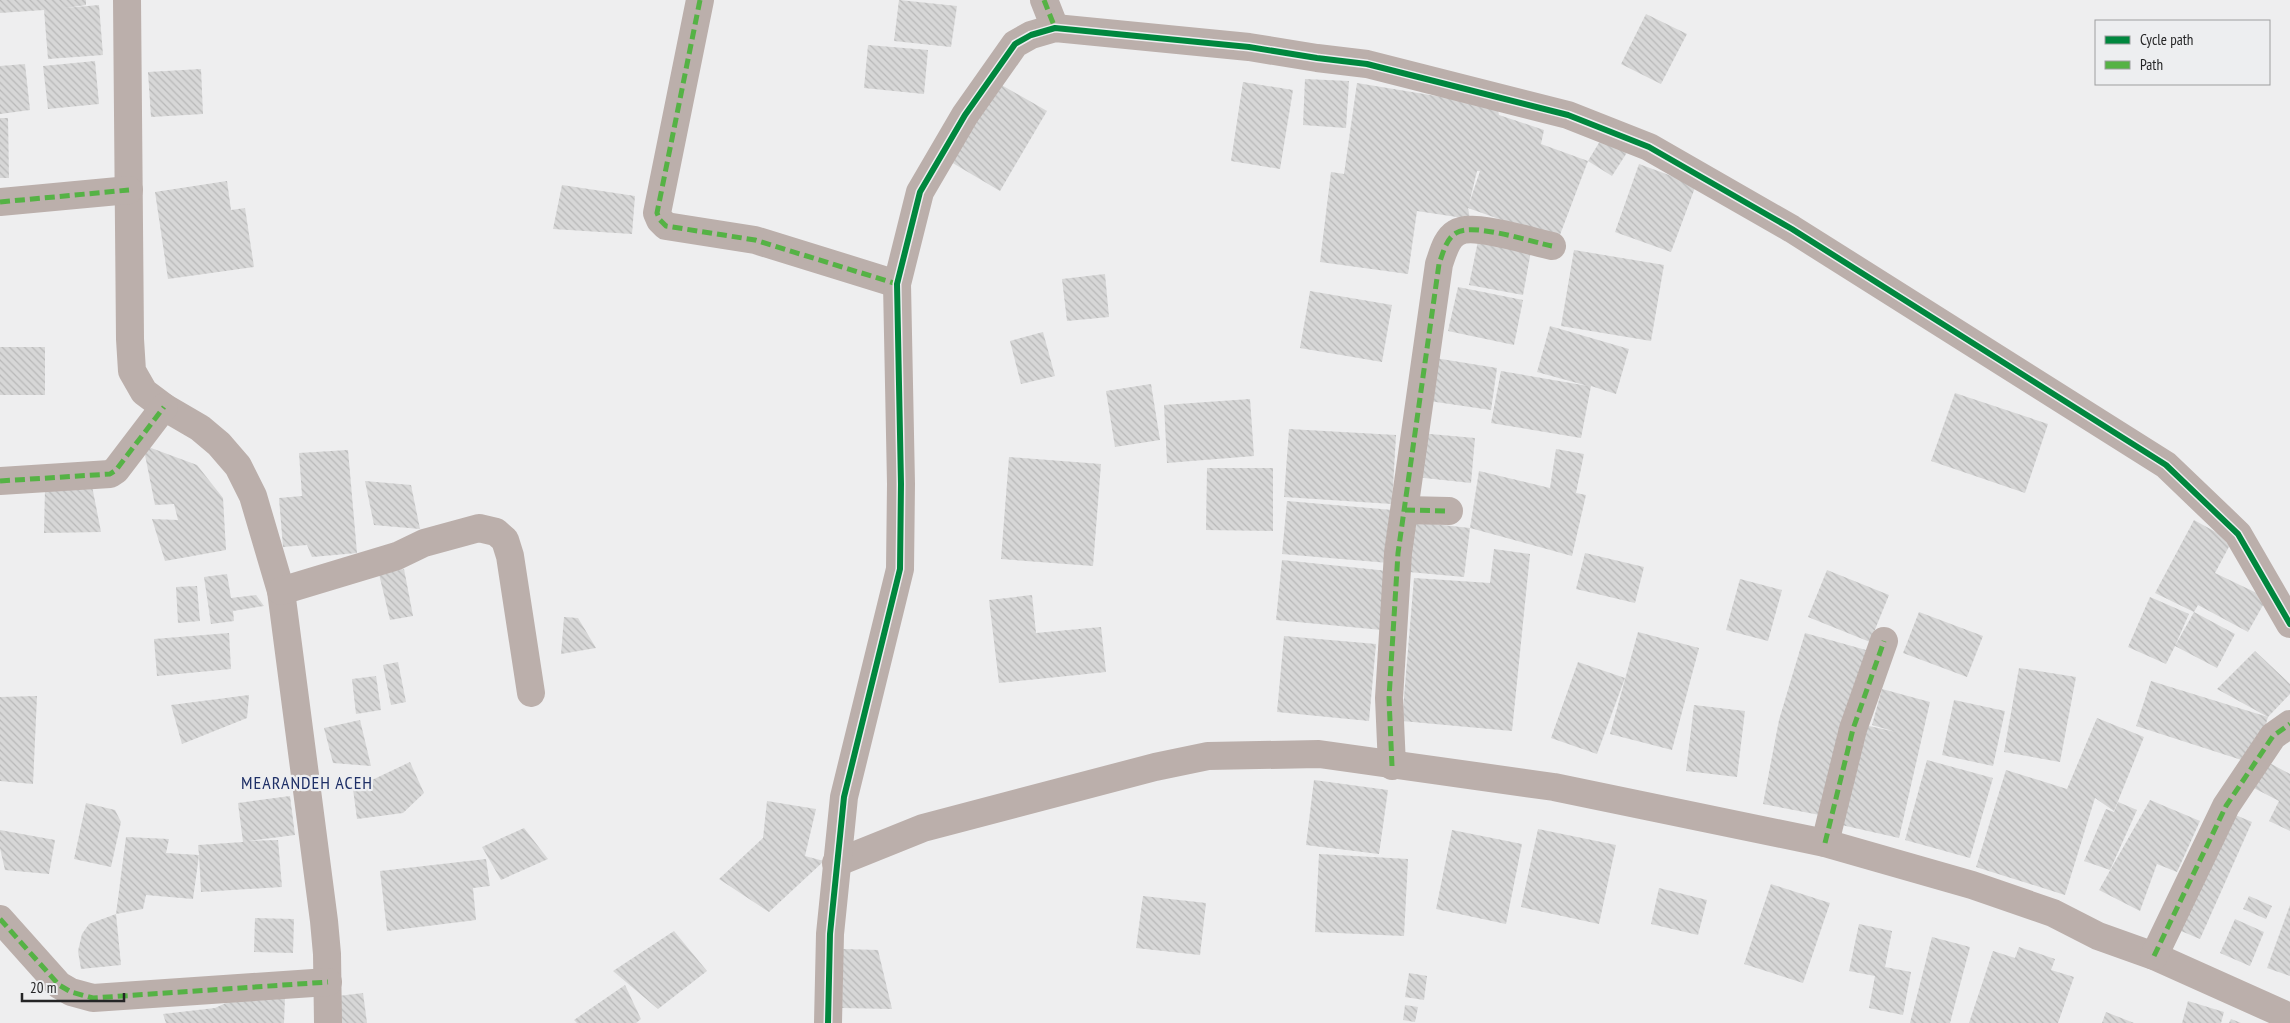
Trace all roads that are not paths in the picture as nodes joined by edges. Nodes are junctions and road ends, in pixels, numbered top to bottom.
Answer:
1 (126, 0) edge
2 (700, 0) edge
3 (1044, 0) edge
4 (1055, 28) junction
5 (129, 190) junction
6 (0, 202) edge
7 (1552, 246) dead end
8 (897, 284) junction
9 (164, 407) junction
10 (0, 481) edge
11 (1405, 510) junction
12 (1449, 511) dead end
13 (281, 592) junction
14 (2290, 624) edge
15 (1884, 641) dead end
16 (531, 693) dead end
17 (2290, 724) edge
18 (1392, 766) junction
19 (1825, 843) junction
20 (836, 863) junction
21 (0, 920) edge
22 (2154, 956) junction
23 (328, 982) junction
24 (2290, 1017) edge
25 (328, 1023) edge
26 (828, 1023) edge

1 - 5 street
2 - 8 street
3 - 4 street
4 - 8 street
4 - 14 street
5 - 6 street
5 - 9 street
7 - 11 street
8 - 20 street
9 - 10 street
9 - 13 street
11 - 12 street
11 - 18 street
13 - 16 street
13 - 23 street
15 - 19 street
17 - 22 street
18 - 19 street
18 - 20 street
19 - 22 street
20 - 26 street
21 - 23 street
22 - 24 street
23 - 25 street

